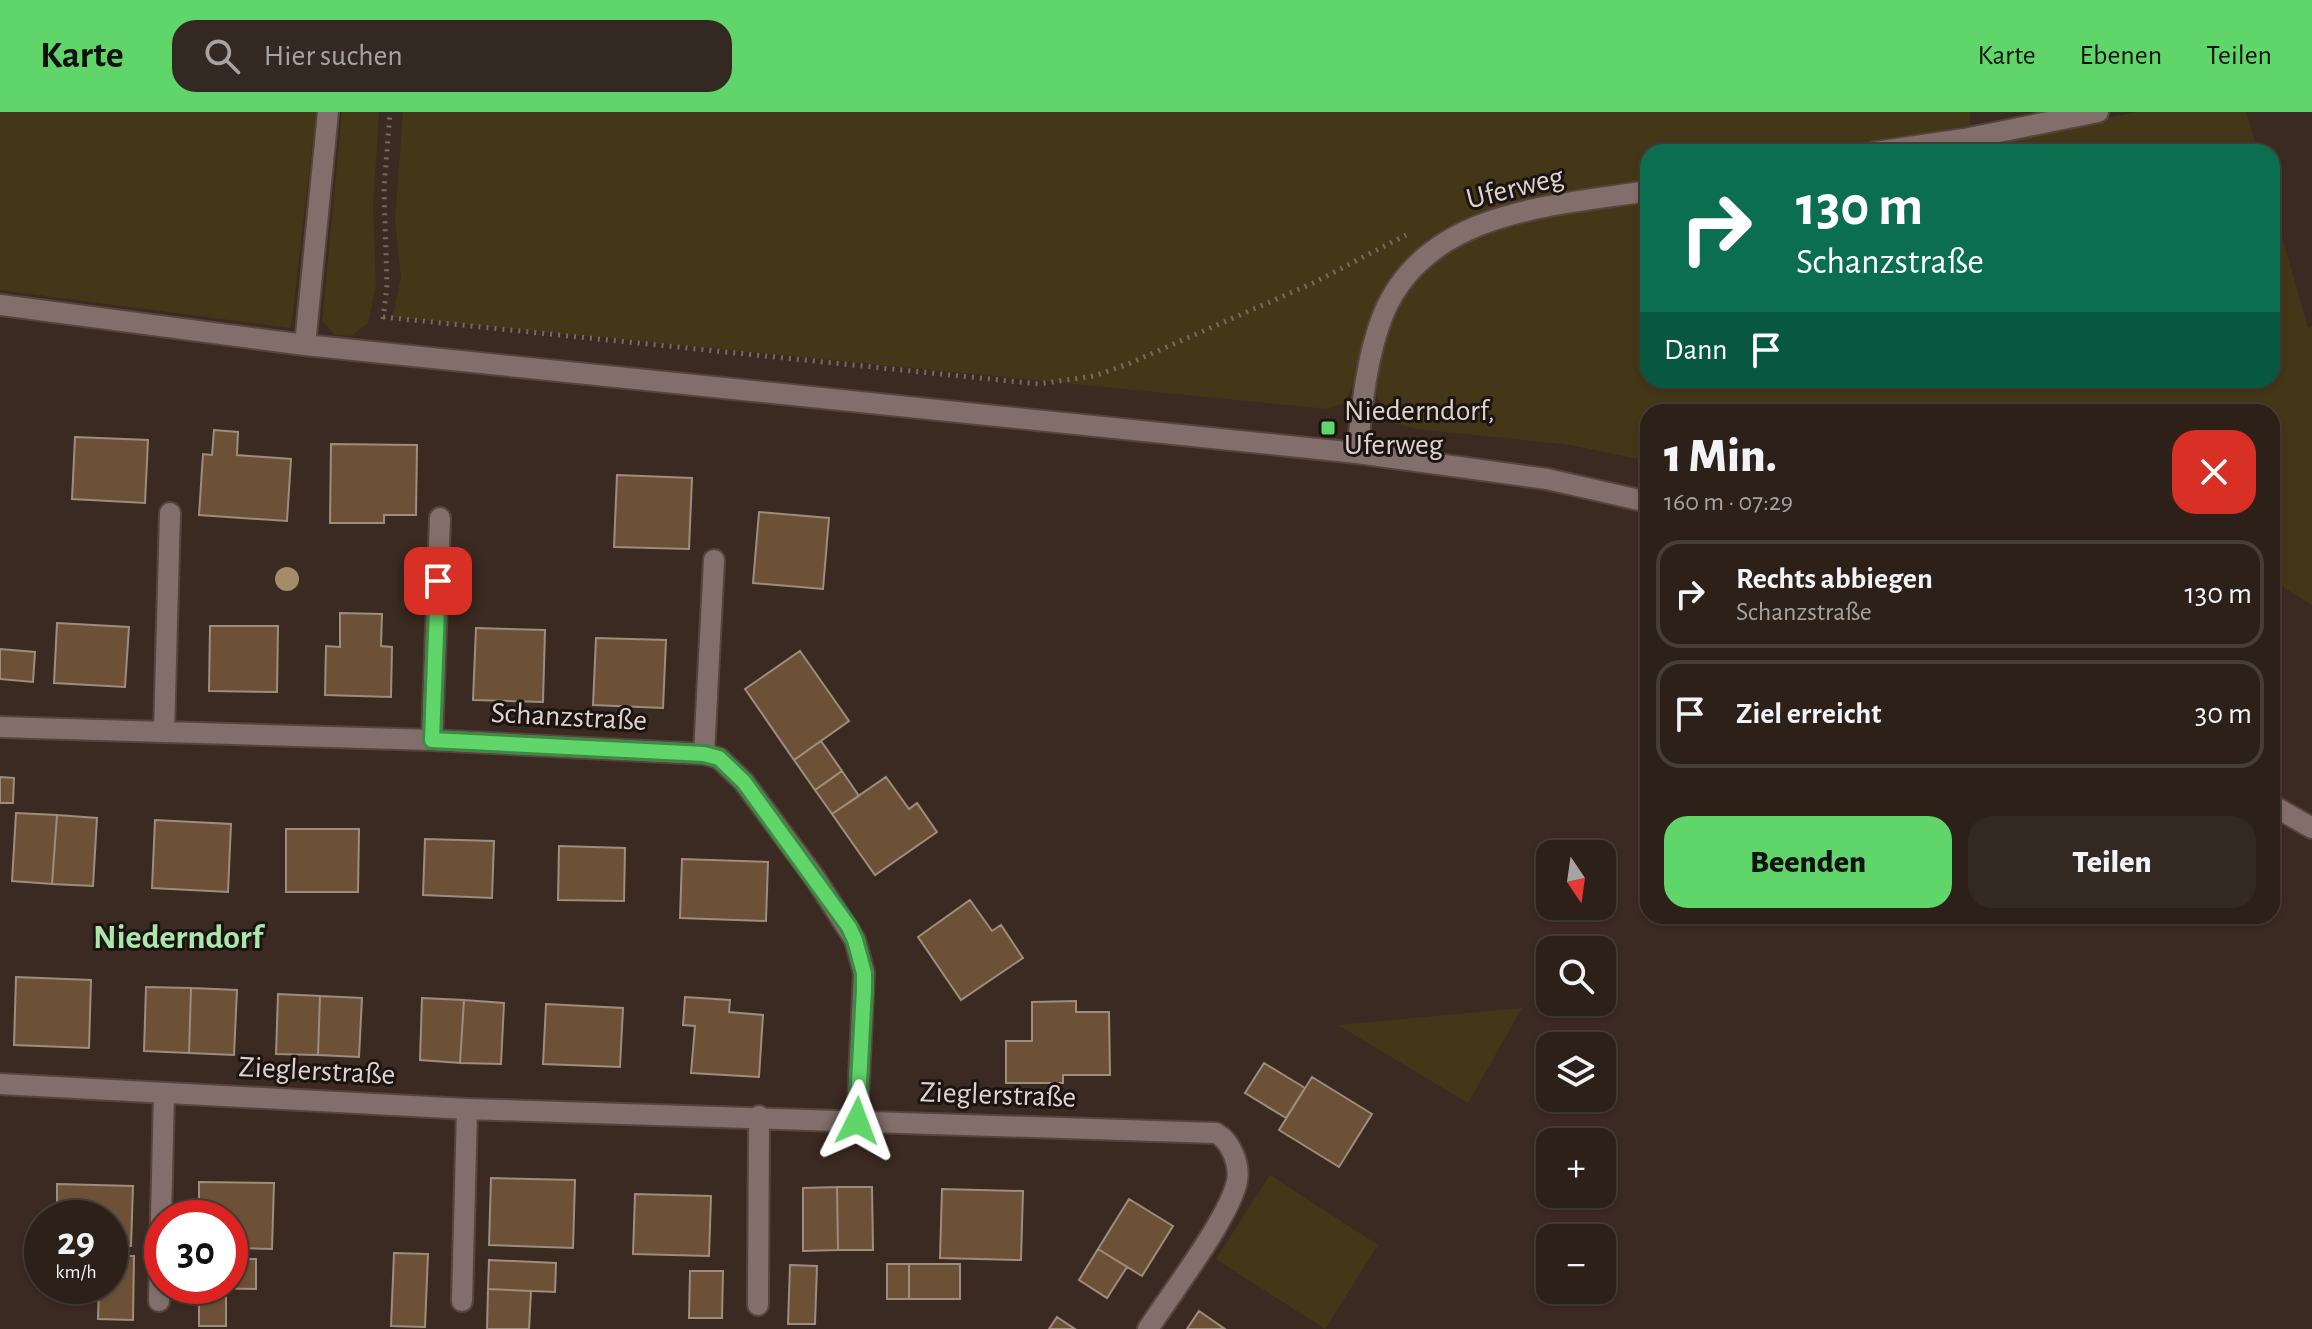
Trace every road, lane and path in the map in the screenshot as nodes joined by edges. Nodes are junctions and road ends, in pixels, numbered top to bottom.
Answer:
1 (328, 112) edge
2 (390, 112) edge
3 (2098, 112) edge
4 (1930, 144) edge
5 (1640, 192) edge
6 (1408, 234) dead end
7 (0, 305) edge
8 (383, 317) junction
9 (305, 345) junction
10 (380, 353) junction
11 (1357, 453) junction
12 (1640, 500) edge
13 (170, 513) dead end
14 (440, 518) dead end
15 (714, 560) dead end
16 (0, 727) edge
17 (164, 732) junction
18 (432, 740) junction
19 (704, 754) junction
20 (2280, 810) edge
21 (2312, 828) edge
22 (0, 1084) edge
23 (164, 1093) junction
24 (467, 1109) junction
25 (759, 1116) junction
26 (857, 1121) junction
27 (161, 1200) edge
28 (462, 1301) dead end
29 (758, 1305) dead end
30 (1148, 1329) edge

1 - 9 street
2 - 8 path
3 - 4 street
5 - 11 street, Uferweg
6 - 8 path
7 - 9 street
8 - 10 path
9 - 10 street
10 - 11 street
11 - 12 street
13 - 17 street
14 - 18 street
15 - 19 street
16 - 17 street, Schanzstraße
17 - 18 street, Schanzstraße
18 - 19 street, Schanzstraße
19 - 26 street, Schanzstraße
20 - 21 street
22 - 23 street, Zieglerstraße
23 - 24 street, Zieglerstraße
23 - 27 street
24 - 25 street, Zieglerstraße
24 - 28 street
25 - 26 street, Zieglerstraße
25 - 29 street
26 - 30 street, Zieglerstraße

